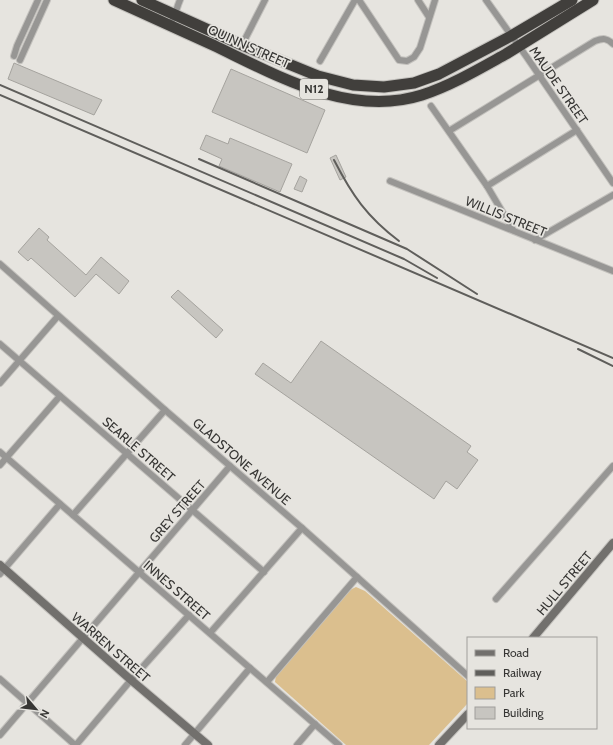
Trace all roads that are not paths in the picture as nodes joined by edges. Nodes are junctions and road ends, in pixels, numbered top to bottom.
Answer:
1 (38, 0) edge
2 (47, 0) edge
3 (114, 0) edge
4 (142, 0) edge
5 (265, 0) edge
6 (355, 0) edge
7 (359, 0) edge
8 (418, 0) edge
9 (435, 0) edge
10 (486, 0) edge
11 (572, 0) edge
12 (593, 0) edge
13 (178, 7) edge
14 (165, 10) junction
15 (429, 17) junction
16 (159, 21) junction
17 (170, 25) junction
18 (511, 36) junction
19 (613, 44) edge
20 (242, 45) junction
21 (519, 46) junction
22 (14, 56) dead end
23 (20, 60) dead end
24 (320, 61) dead end
25 (540, 76) junction
26 (431, 106) dead end
27 (577, 130) junction
28 (449, 131) junction
29 (390, 181) dead end
30 (613, 183) edge
31 (487, 186) junction
32 (613, 195) edge
33 (513, 230) junction
34 (535, 240) junction
35 (0, 264) edge
36 (613, 271) edge
37 (58, 316) junction
38 (0, 344) edge
39 (20, 361) junction
40 (0, 383) edge
41 (60, 396) junction
42 (165, 410) junction
43 (0, 452) edge
44 (127, 454) junction
45 (6, 457) junction
46 (0, 465) edge
47 (230, 466) junction
48 (613, 466) edge
49 (60, 504) junction
50 (192, 510) junction
51 (73, 515) junction
52 (302, 528) junction
53 (613, 542) edge
54 (1, 570) edge
55 (139, 572) junction
56 (264, 572) junction
57 (357, 577) junction
58 (496, 600) dead end
59 (189, 615) junction
60 (210, 634) junction
61 (534, 637) edge
62 (82, 638) junction
63 (250, 668) junction
64 (467, 675) edge
65 (0, 679) edge
66 (131, 680) junction
67 (267, 682) junction
68 (27, 703) junction
69 (467, 715) edge
70 (315, 724) junction
71 (194, 734) junction
72 (0, 735) edge
73 (75, 745) edge
74 (185, 745) edge
75 (208, 745) edge
76 (297, 745) edge
77 (339, 745) edge
78 (439, 745) edge

1 - 22 street
2 - 23 street
3 - 16 highway, QUINN STREET / N12
4 - 14 highway, QUINN STREET / N12
5 - 20 street
6 - 24 street
7 - 15 street
8 - 15 street
9 - 15 street
10 - 18 street, MAUDE STREET
11 - 18 highway, QUINN STREET / N12
12 - 21 highway, QUINN STREET / N12
13 - 14 highway, QUINN STREET / N12
13 - 17 street
13 - 20 highway, QUINN STREET / N12
14 - 16 street
16 - 17 highway, QUINN STREET / N12
17 - 21 highway, QUINN STREET / N12
18 - 20 highway, QUINN STREET / N12
18 - 21 street, MAUDE STREET
19 - 25 street
21 - 25 street, MAUDE STREET
25 - 27 street, MAUDE STREET
25 - 28 street
26 - 28 street
27 - 30 street, MAUDE STREET
27 - 31 street
28 - 31 street
29 - 33 street, WILLIS STREET
31 - 33 street
32 - 34 street
33 - 34 street, WILLIS STREET
34 - 36 street, WILLIS STREET
35 - 37 street, GLADSTONE AVENUE
37 - 39 street
37 - 42 street, GLADSTONE AVENUE
38 - 39 street, SEARLE STREET
39 - 40 street
39 - 41 street, SEARLE STREET
41 - 44 street, SEARLE STREET
41 - 45 street
42 - 44 street
42 - 47 street, GLADSTONE AVENUE
43 - 45 street, INNES STREET
44 - 50 street, SEARLE STREET
44 - 51 street
45 - 46 street
45 - 49 street, INNES STREET
47 - 50 street, GREY STREET
47 - 52 street, GLADSTONE AVENUE
48 - 58 street
49 - 51 street, INNES STREET
49 - 54 street
50 - 55 street, GREY STREET
50 - 56 street, SEARLE STREET
51 - 55 street, INNES STREET
52 - 56 street
52 - 57 street, GLADSTONE AVENUE
53 - 61 street, HULL STREET
54 - 62 street, WARREN STREET
55 - 59 street, INNES STREET
55 - 62 street, GREY STREET
56 - 60 street
57 - 64 street, GLADSTONE AVENUE
57 - 67 street
59 - 60 street, INNES STREET
59 - 66 street
60 - 63 street, INNES STREET
62 - 66 street, WARREN STREET
62 - 68 street, GREY STREET
63 - 67 street, INNES STREET
63 - 71 street
65 - 68 street
66 - 71 street, WARREN STREET
66 - 73 street
67 - 70 street, INNES STREET
68 - 72 street, GREY STREET
68 - 73 street
69 - 78 street
70 - 76 street
70 - 77 street, INNES STREET
71 - 74 street
71 - 75 street, WARREN STREET

